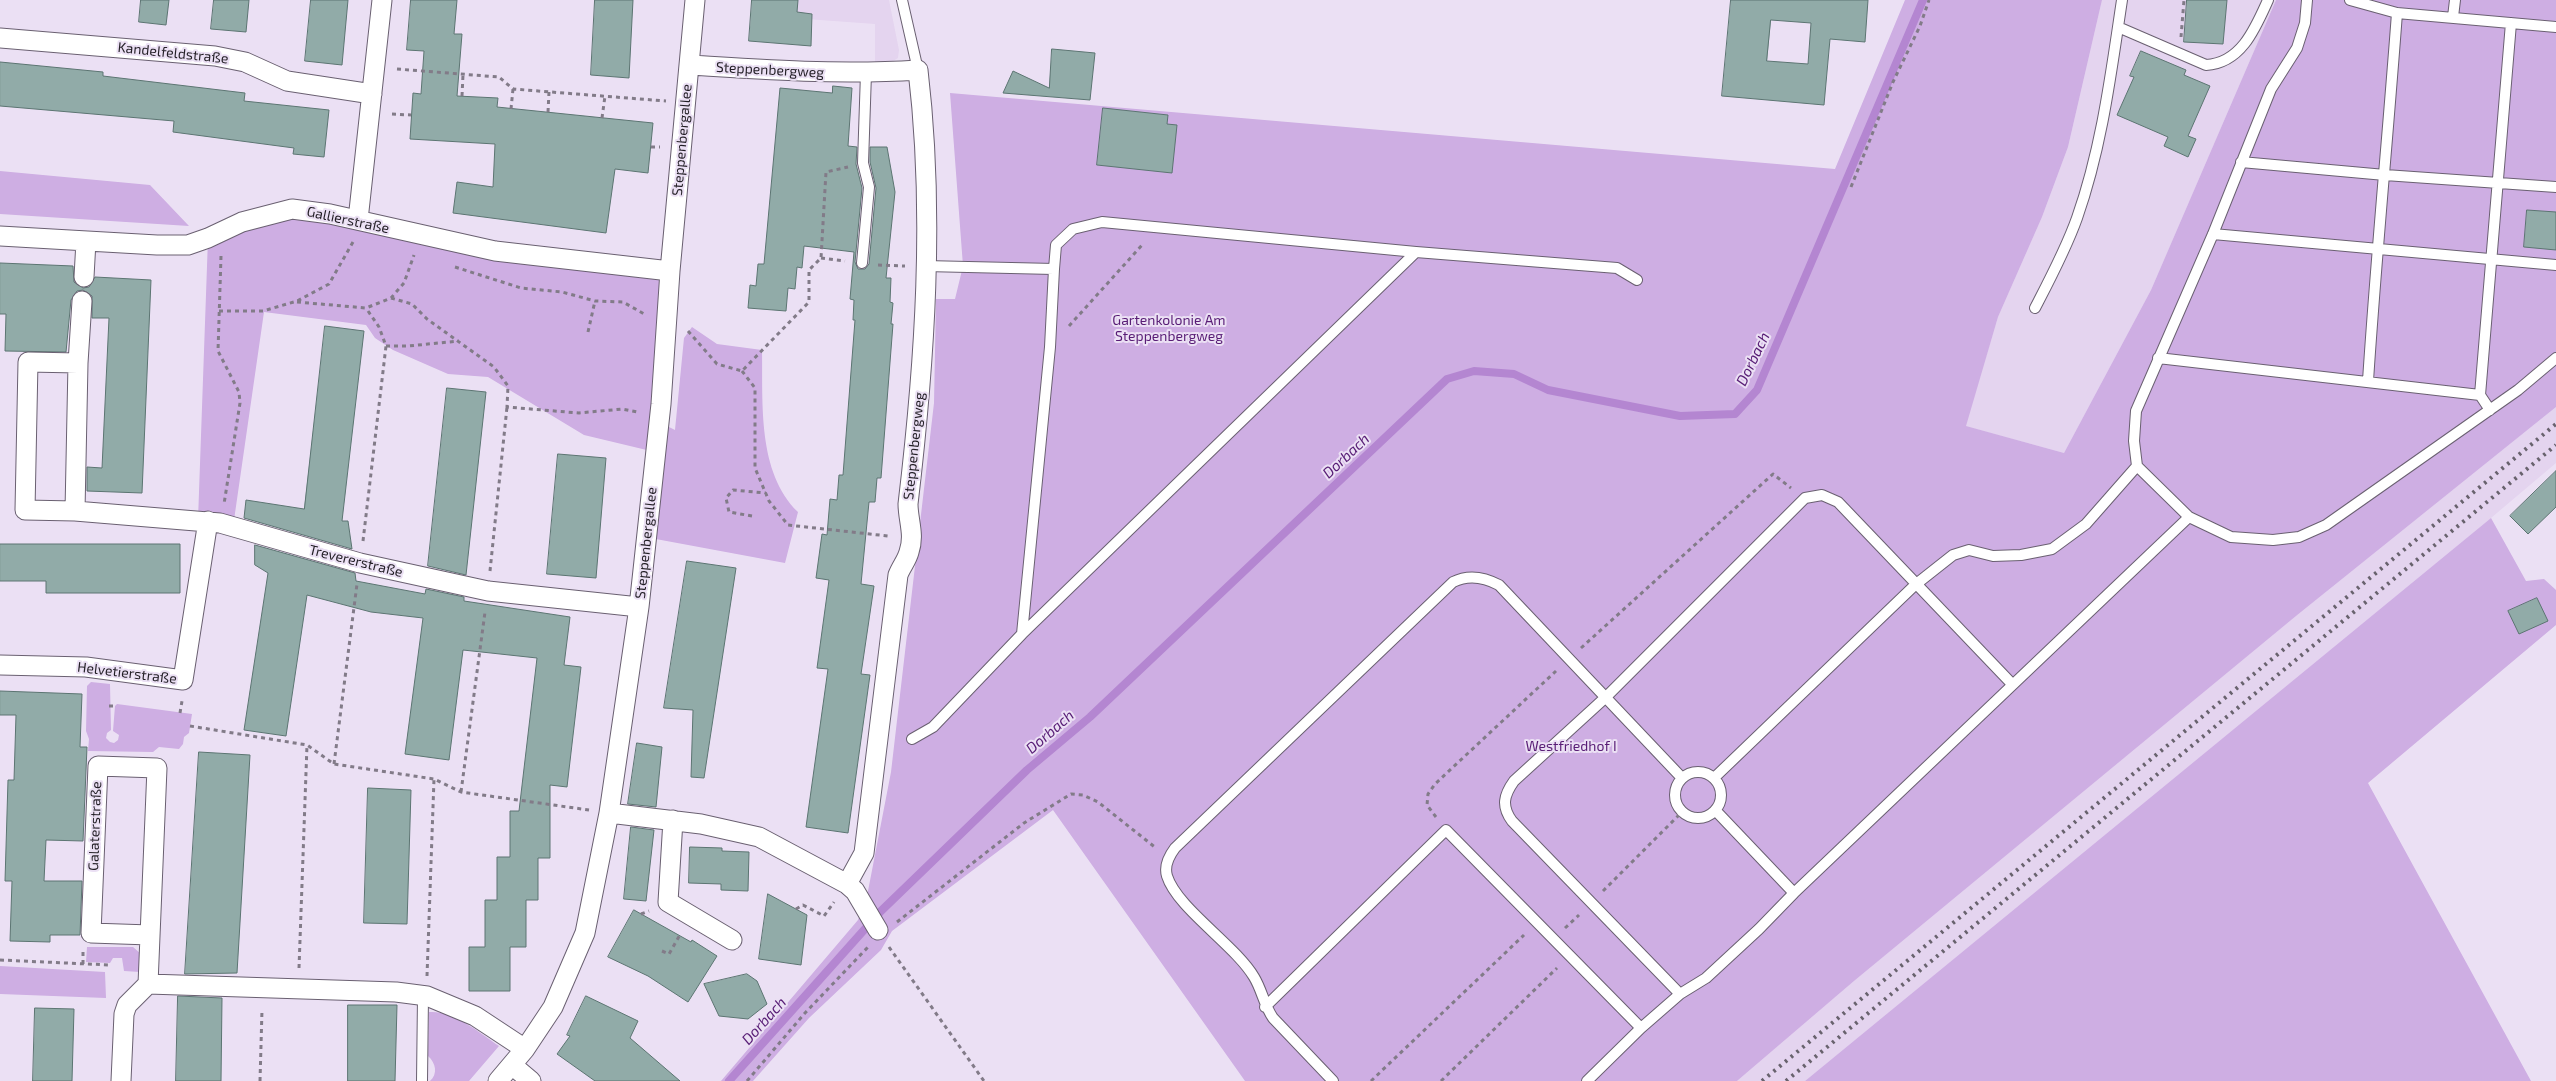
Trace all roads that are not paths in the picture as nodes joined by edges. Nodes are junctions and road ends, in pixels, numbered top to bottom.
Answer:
1 (382, 0) edge
2 (695, 0) edge
3 (902, 0) edge
4 (2122, 0) edge
5 (2268, 0) edge
6 (2307, 0) edge
7 (2350, 0) edge
8 (2455, 0) edge
9 (2397, 13) junction
10 (2453, 17) junction
11 (2511, 23) junction
12 (2118, 27) junction
13 (2556, 27) edge
14 (0, 38) edge
15 (690, 66) junction
16 (918, 70) junction
17 (866, 73) junction
18 (372, 94) junction
19 (2241, 162) junction
20 (2385, 176) junction
21 (2497, 183) junction
22 (2556, 187) edge
23 (358, 220) junction
24 (2213, 234) junction
25 (0, 236) edge
26 (86, 240) junction
27 (2376, 248) junction
28 (1416, 252) junction
29 (2491, 260) junction
30 (862, 263) dead end
31 (2556, 265) edge
32 (925, 266) junction
33 (1054, 269) junction
34 (670, 271) junction
35 (84, 277) dead end
36 (1637, 280) dead end
37 (82, 301) dead end
38 (2035, 308) dead end
39 (2158, 358) junction
40 (2556, 358) edge
41 (78, 363) junction
42 (2368, 381) junction
43 (2480, 395) junction
44 (2490, 410) junction
45 (2137, 466) junction
46 (75, 511) junction
47 (2189, 516) junction
48 (214, 522) junction
49 (1915, 585) junction
50 (639, 607) junction
51 (1022, 634) junction
52 (0, 665) edge
53 (2012, 684) junction
54 (1606, 697) junction
55 (912, 739) dead end
56 (1682, 778) junction
57 (1714, 778) junction
58 (1716, 811) junction
59 (610, 813) junction
60 (673, 820) junction
61 (847, 884) junction
62 (1794, 892) junction
63 (880, 932) road end
64 (150, 935) junction
65 (732, 940) dead end
66 (148, 984) junction
67 (1680, 994) junction
68 (425, 996) junction
69 (1265, 1007) junction
70 (1641, 1028) junction
71 (525, 1049) junction
72 (512, 1065) junction
73 (121, 1081) edge
74 (422, 1081) edge
75 (498, 1081) edge
76 (531, 1081) edge
77 (1333, 1081) edge
78 (1587, 1081) edge

1 - 18 street
2 - 15 street, Steppenbergallee
3 - 16 lane
4 - 12 lane
5 - 12 lane
6 - 19 lane
7 - 9 lane
8 - 10 lane
9 - 10 lane
9 - 20 lane
10 - 11 lane
11 - 13 lane
11 - 21 lane
12 - 38 lane
14 - 18 street, Kandelfeldstraße
15 - 17 street, Steppenbergweg
15 - 34 street, Steppenbergallee
16 - 17 street, Steppenbergweg
16 - 32 street, Steppenbergweg
17 - 30 lane
18 - 23 street
19 - 20 lane
19 - 24 lane
20 - 21 lane
20 - 27 lane
21 - 22 lane
21 - 29 lane
23 - 26 street, Gallierstraße
23 - 34 street, Gallierstraße
24 - 27 lane
24 - 39 lane
25 - 26 street, Gallierstraße
26 - 35 street
27 - 29 lane
27 - 42 lane
28 - 33 lane
28 - 36 lane
28 - 51 lane
29 - 31 lane
29 - 43 lane
32 - 33 lane
32 - 61 street, Steppenbergweg
33 - 51 lane
34 - 50 street, Steppenbergallee
37 - 41 street
39 - 42 lane
39 - 45 lane
40 - 44 lane
41 - 46 street
41 - 46 street, Trevererstraße
42 - 43 lane
43 - 44 lane
44 - 47 lane
45 - 47 lane
45 - 49 lane
46 - 48 street, Trevererstraße
47 - 53 lane
48 - 50 street, Trevererstraße
48 - 52 street, Helvetierstraße
49 - 53 lane
49 - 54 lane
49 - 57 lane
50 - 59 street, Steppenbergallee
51 - 55 lane
53 - 62 lane
54 - 56 lane
54 - 67 lane
54 - 69 lane
56 - 57 lane
56 - 58 lane
57 - 58 lane
58 - 62 lane
59 - 60 street
59 - 71 street, Steppenbergallee
60 - 61 street
60 - 65 street
61 - 63 street
62 - 67 lane
64 - 64 street, Galaterstraße
64 - 66 street, Galaterstraße
66 - 68 street
66 - 73 street
67 - 70 lane
68 - 71 street
68 - 74 lane
69 - 70 lane
69 - 77 lane
70 - 78 lane
71 - 72 street, Steppenbergallee
72 - 75 street, Steppenbergallee
72 - 76 street

